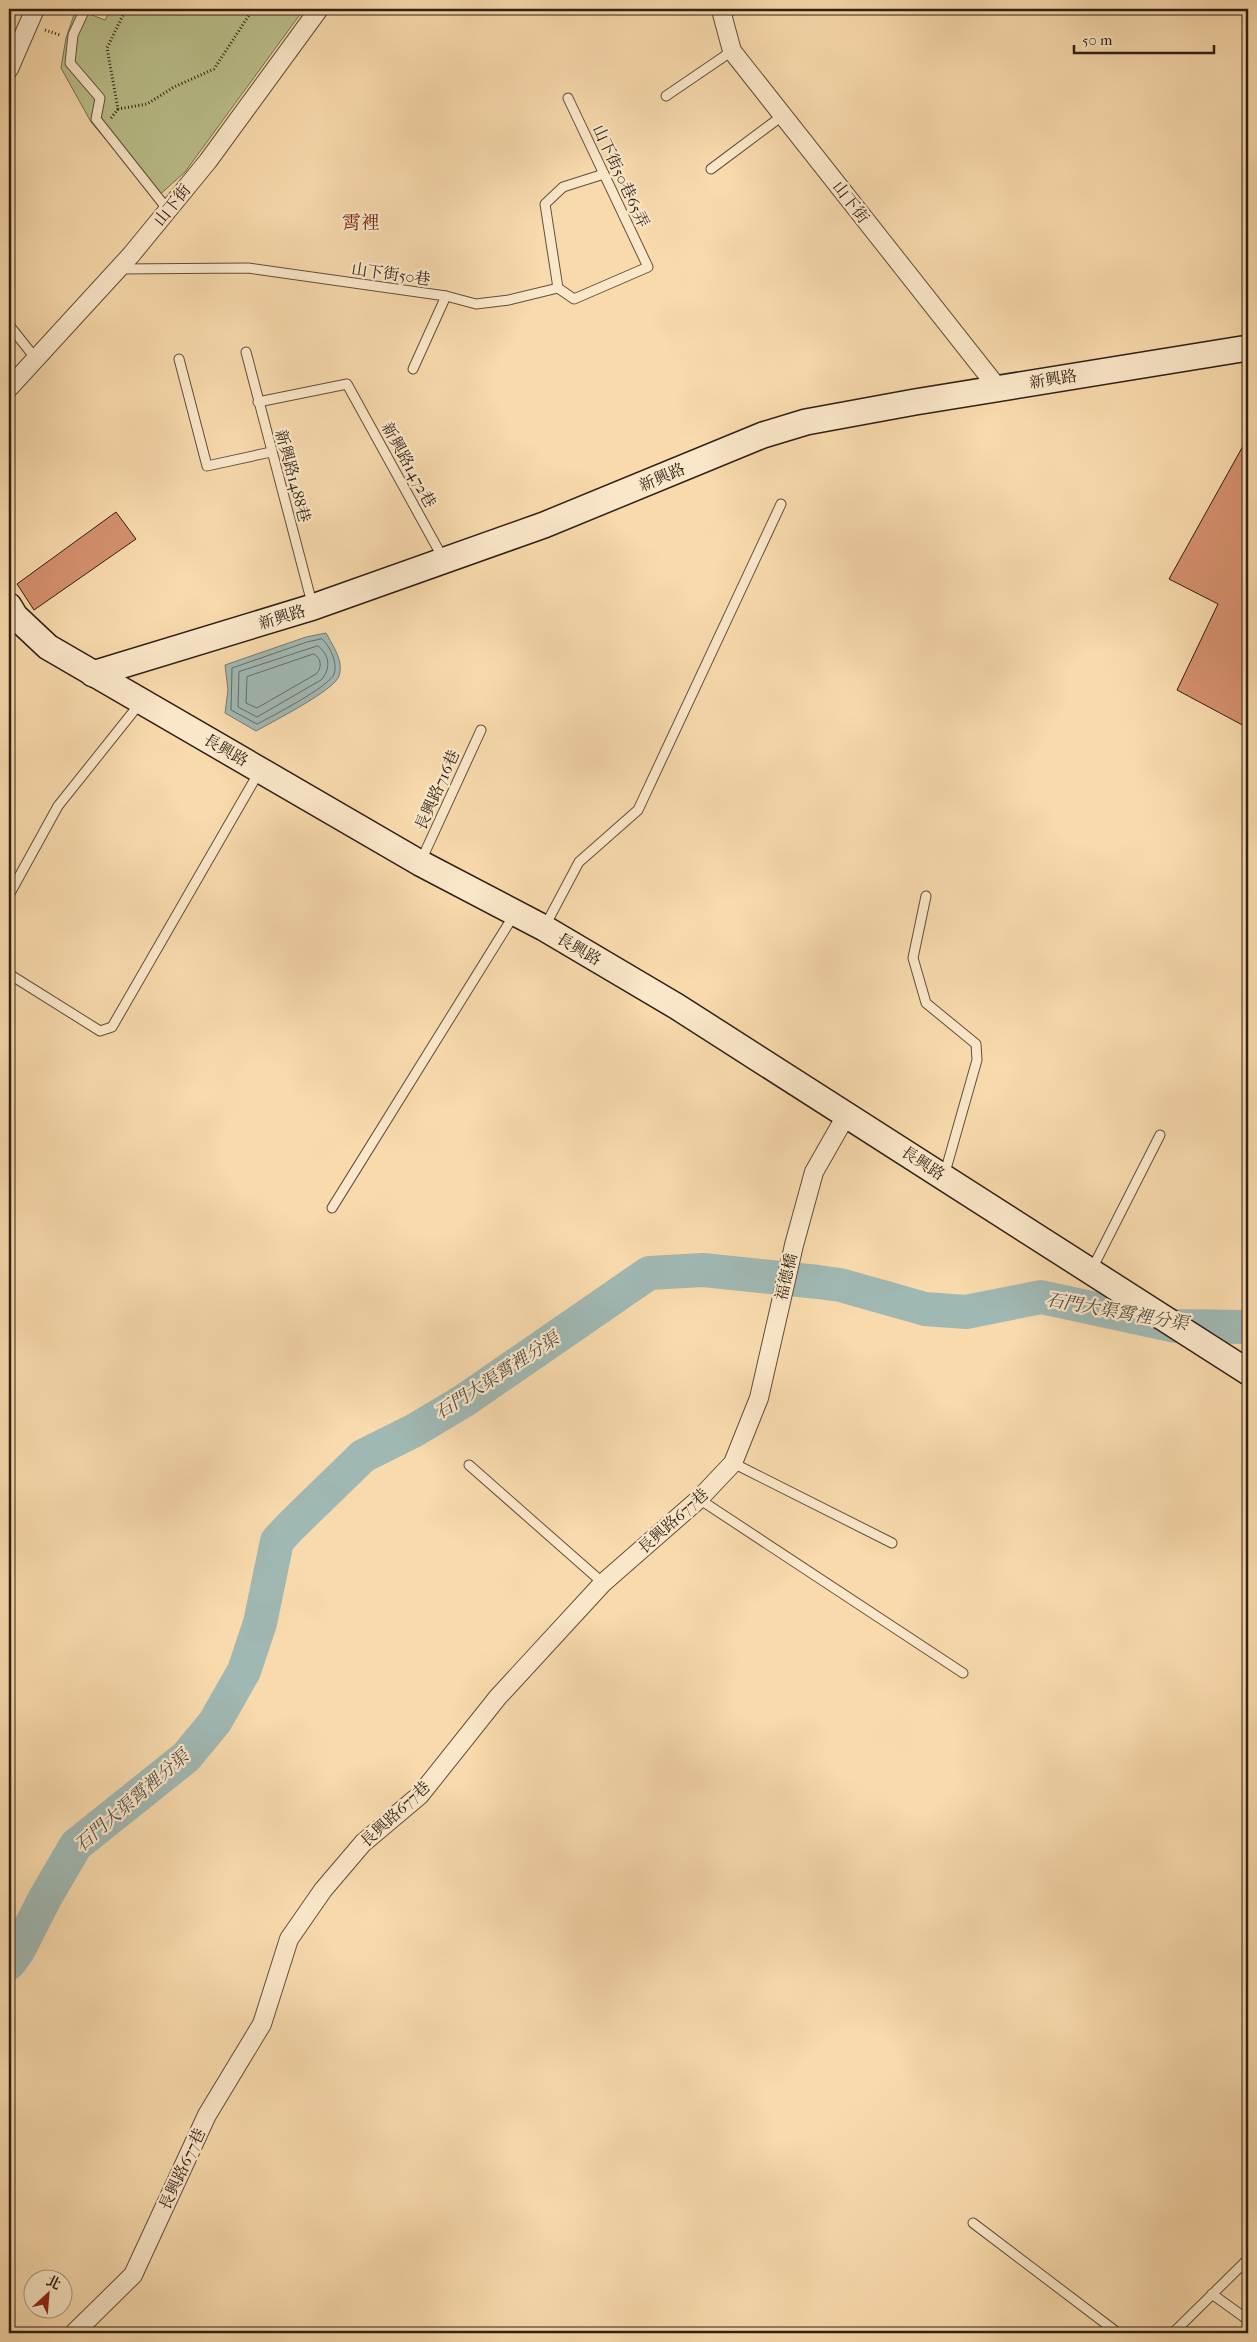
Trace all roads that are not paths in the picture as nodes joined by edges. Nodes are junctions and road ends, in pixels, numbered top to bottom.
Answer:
1 (85, 9) edge
2 (319, 9) edge
3 (726, 9) edge
4 (32, 16) edge
5 (732, 51) junction
6 (9, 69) edge
7 (666, 96) dead end
8 (568, 98) dead end
9 (782, 116) junction
10 (711, 169) dead end
11 (604, 174) junction
12 (168, 210) junction
13 (118, 269) junction
14 (558, 288) junction
15 (446, 296) junction
16 (9, 325) edge
17 (1248, 348) edge
18 (246, 352) dead end
19 (36, 358) junction
20 (179, 359) dead end
21 (413, 369) dead end
22 (9, 388) edge
23 (998, 388) junction
24 (258, 402) junction
25 (271, 452) junction
26 (781, 504) dead end
27 (444, 560) junction
28 (313, 607) junction
29 (11, 615) edge
30 (93, 674) junction
31 (141, 702) junction
32 (480, 730) dead end
33 (261, 770) junction
34 (420, 863) junction
35 (9, 895) edge
36 (926, 896) dead end
37 (515, 912) junction
38 (544, 928) junction
39 (9, 974) edge
40 (847, 1114) junction
41 (1160, 1135) dead end
42 (944, 1176) junction
43 (332, 1208) dead end
44 (1091, 1271) junction
45 (778, 1310) joint
46 (1239, 1366) edge
47 (734, 1463) junction
48 (470, 1465) dead end
49 (699, 1498) junction
50 (892, 1543) dead end
51 (603, 1583) junction
52 (963, 1673) dead end
53 (973, 2223) dead end
54 (1248, 2259) edge
55 (1212, 2294) junction
56 (1248, 2320) edge
57 (74, 2333) edge
58 (1118, 2333) edge
59 (1173, 2333) edge

1 - 12 lane
2 - 12 street, 山下街
3 - 5 street, 山下街
4 - 6 street
5 - 7 lane
5 - 9 street, 山下街
8 - 11 lane, 山下街50巷65弄
9 - 10 lane
9 - 23 street, 山下街
11 - 14 lane
11 - 14 lane, 山下街50巷65弄
12 - 13 street, 山下街
13 - 15 lane, 山下街50巷
13 - 19 street, 山下街
14 - 15 lane, 山下街50巷
15 - 21 lane
16 - 19 lane
17 - 23 main road, 新興路
18 - 24 lane, 新興路1488巷
19 - 22 street, 山下街
20 - 25 lane
23 - 27 main road, 新興路
24 - 25 lane, 新興路1488巷
24 - 27 lane, 新興路1472巷
25 - 28 lane, 新興路1488巷
26 - 38 lane
27 - 28 main road, 新興路
28 - 30 main road, 新興路
29 - 30 main road, 長興路
30 - 31 main road, 長興路
31 - 33 main road, 長興路
31 - 35 lane
32 - 34 lane, 長興路716巷
33 - 34 main road, 長興路
33 - 39 lane
34 - 37 main road, 長興路
36 - 42 lane
37 - 38 main road, 長興路
37 - 43 lane
38 - 40 main road, 長興路
40 - 42 main road, 長興路
40 - 45 street, 福德橋
41 - 44 lane
42 - 44 main road, 長興路
44 - 46 main road, 長興路
45 - 47 street, 長興路677巷
47 - 49 street, 長興路677巷
47 - 50 lane
48 - 51 lane
49 - 51 street, 長興路677巷
49 - 52 lane
51 - 57 street, 長興路677巷
53 - 58 lane
54 - 55 lane
55 - 56 lane
55 - 59 lane

